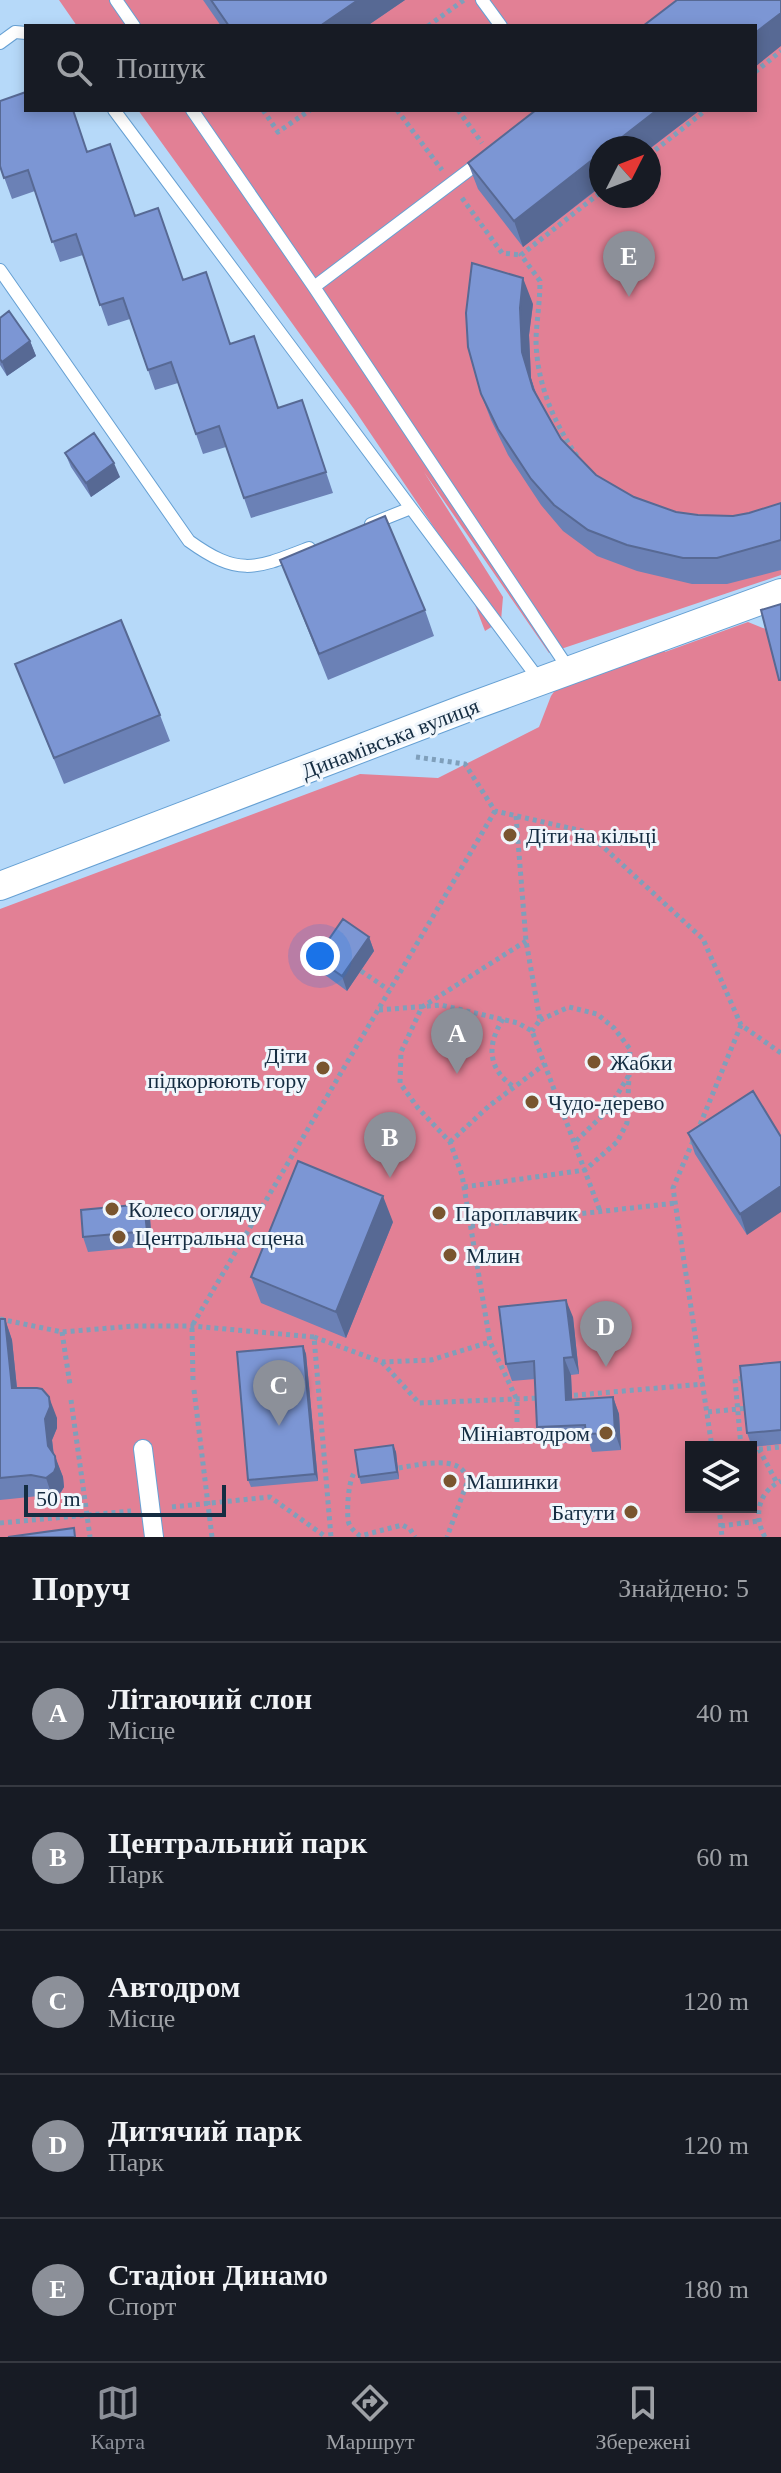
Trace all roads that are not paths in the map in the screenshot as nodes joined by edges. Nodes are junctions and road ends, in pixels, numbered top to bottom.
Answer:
1 (116, 0) edge
2 (482, 0) edge
3 (133, 24) edge
4 (500, 24) edge
5 (24, 33) edge
6 (0, 43) edge
7 (115, 112) edge
8 (193, 112) edge
9 (490, 154) edge
10 (0, 270) edge
11 (314, 287) junction
12 (411, 508) junction
13 (357, 529) edge
14 (316, 545) edge
15 (781, 593) edge
16 (570, 671) junction
17 (540, 681) junction
18 (0, 886) edge
19 (143, 1449) dead end
20 (154, 1537) edge

1 - 3 lane
2 - 4 lane
5 - 6 lane
7 - 12 lane
8 - 11 lane
9 - 11 lane
10 - 14 lane
11 - 16 lane
12 - 13 lane
12 - 17 lane
15 - 16 street, Динамівська вулиця
16 - 17 street, Динамівська вулиця
17 - 18 street, Динамівська вулиця
19 - 20 street

